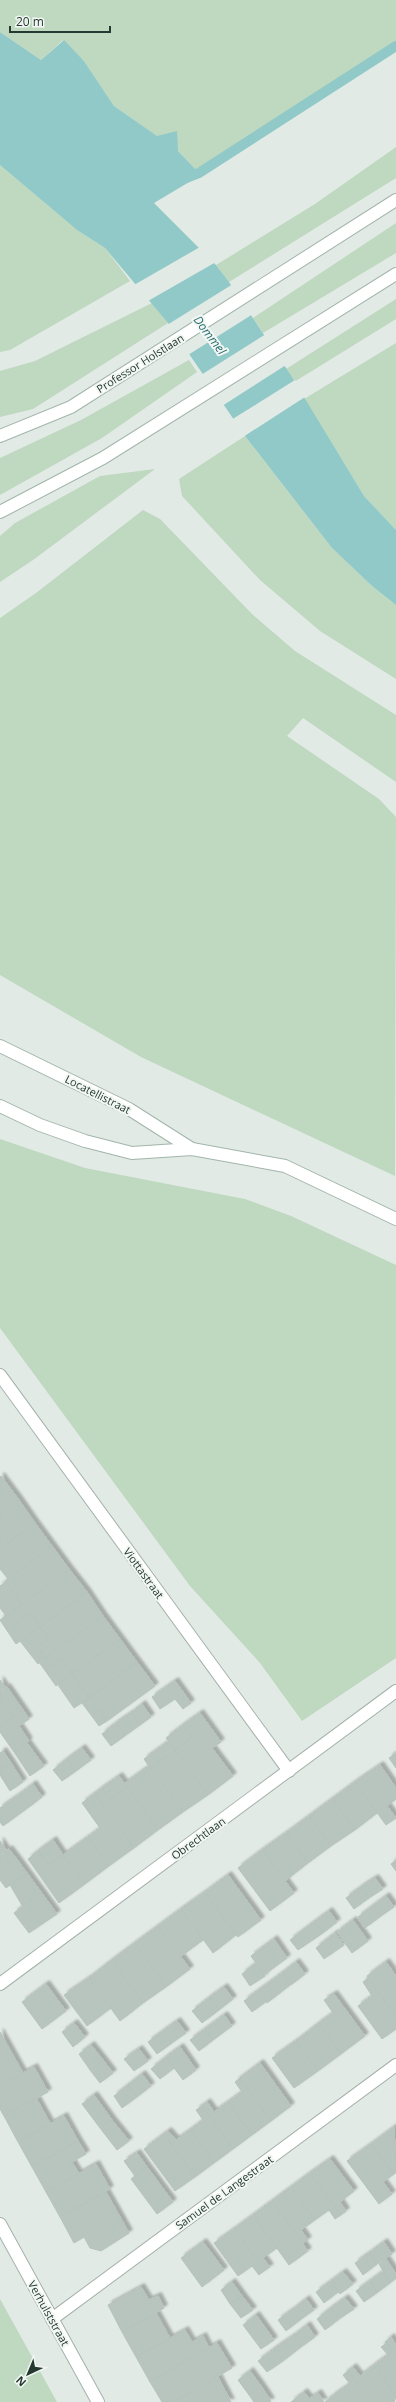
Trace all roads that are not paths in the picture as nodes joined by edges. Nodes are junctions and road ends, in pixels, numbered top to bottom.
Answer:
1 (396, 200) edge
2 (396, 274) edge
3 (0, 436) edge
4 (0, 512) edge
5 (0, 1046) edge
6 (0, 1106) edge
7 (192, 1149) junction
8 (396, 1219) edge
9 (0, 1375) edge
10 (396, 1691) edge
11 (289, 1772) junction
12 (0, 1984) edge
13 (396, 2065) edge
14 (0, 2224) edge
15 (52, 2319) junction
16 (98, 2402) edge

1 - 3 street, Professor Holstlaan
2 - 4 street
5 - 7 street, Locatellistraat
6 - 7 street, Locatellistraat
7 - 8 street, Locatellistraat
9 - 11 street, Viottastraat
10 - 11 street, Obrechtlaan
11 - 12 street, Obrechtlaan
13 - 15 street, Samuel de Langestraat
14 - 15 street, Verhulststraat
15 - 16 street, Verhulststraat

